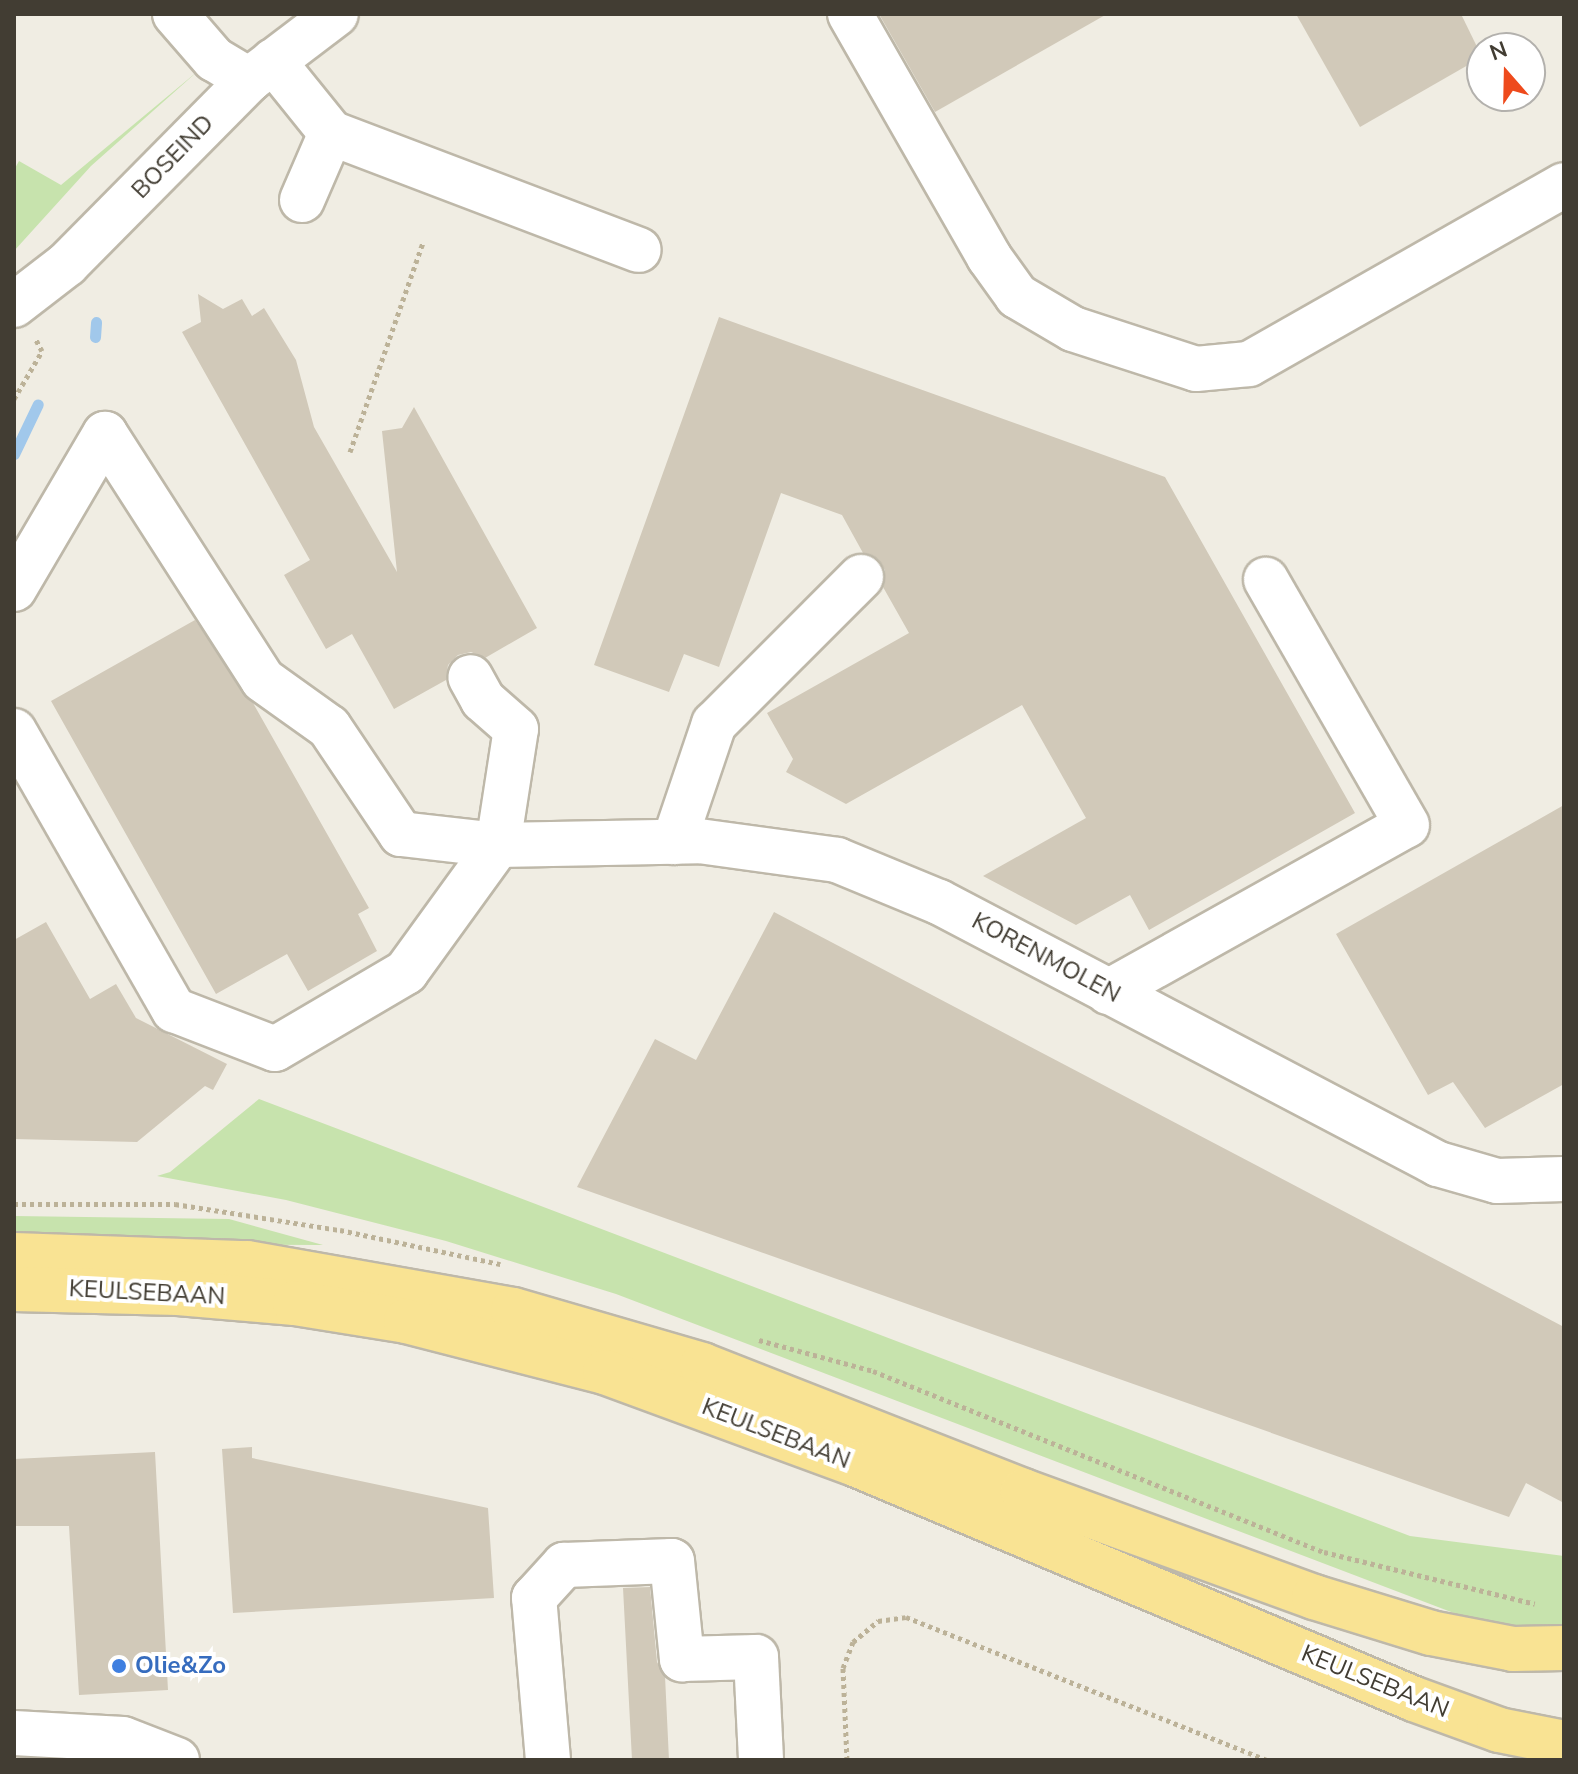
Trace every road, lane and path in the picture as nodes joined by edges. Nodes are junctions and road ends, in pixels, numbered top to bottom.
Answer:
1 (175, 14) edge
2 (336, 14) edge
3 (850, 14) edge
4 (261, 70) junction
5 (331, 133) junction
6 (1564, 185) edge
7 (302, 200) dead end
8 (423, 242) dead end
9 (639, 250) dead end
10 (14, 305) edge
11 (42, 351) dead end
12 (14, 399) edge
13 (350, 452) dead end
14 (861, 577) dead end
15 (1266, 580) dead end
16 (14, 589) edge
17 (470, 677) dead end
18 (14, 731) edge
19 (674, 842) junction
20 (498, 845) junction
21 (1108, 992) junction
22 (1564, 1179) edge
23 (14, 1255) edge
24 (14, 1289) edge
25 (1564, 1648) edge
26 (1513, 1649) junction
27 (1564, 1670) edge
28 (1499, 1730) junction
29 (14, 1733) edge
30 (1564, 1743) edge
31 (177, 1760) edge
32 (548, 1760) edge
33 (761, 1760) edge
34 (847, 1760) edge
35 (1268, 1760) edge
36 (1543, 1760) edge

1 - 4 street
2 - 4 street, BOSEIND
3 - 6 street
4 - 5 street
4 - 10 street, BOSEIND
5 - 7 street
5 - 9 street
8 - 13 path
11 - 12 path
14 - 19 street
15 - 21 street
16 - 20 street, KORENMOLEN
17 - 20 street
18 - 20 street
19 - 20 street, KORENMOLEN
19 - 21 street, KORENMOLEN
21 - 22 street, KORENMOLEN
23 - 26 main road, KEULSEBAAN
24 - 28 main road, KEULSEBAAN
25 - 26 main road, KEULSEBAAN
26 - 27 main road, KEULSEBAAN
28 - 30 main road, KEULSEBAAN
28 - 36 main road, KEULSEBAAN
29 - 31 street
32 - 33 street
34 - 35 path

